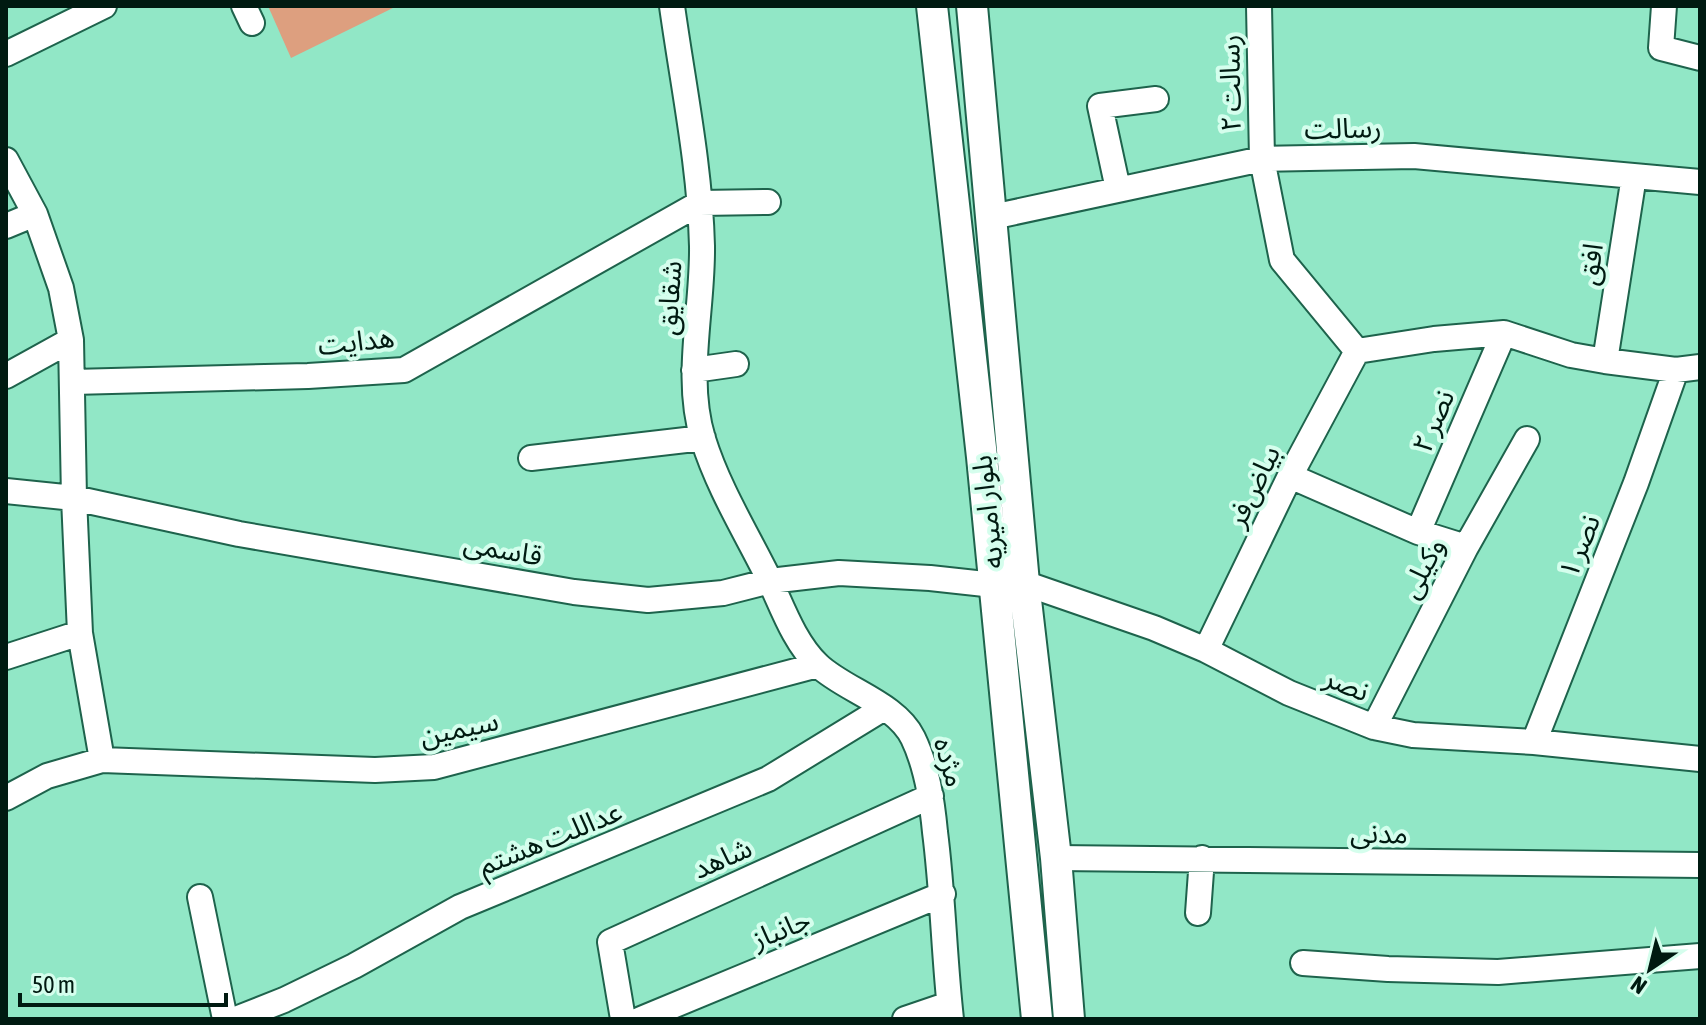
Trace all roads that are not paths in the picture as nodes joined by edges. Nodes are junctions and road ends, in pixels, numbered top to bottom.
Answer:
1 (104, 6) edge
2 (672, 6) edge
3 (932, 6) edge
4 (972, 6) edge
5 (1259, 6) edge
6 (1664, 6) edge
7 (6, 54) edge
8 (1700, 58) edge
9 (1156, 99) dead end
10 (1262, 159) junction
11 (6, 160) edge
12 (1634, 176) junction
13 (1700, 182) edge
14 (1118, 189) junction
15 (768, 202) dead end
16 (700, 203) junction
17 (35, 214) junction
18 (992, 217) junction
19 (6, 226) edge
20 (1504, 333) junction
21 (71, 340) junction
22 (1357, 351) junction
23 (1605, 361) junction
24 (736, 364) dead end
25 (1688, 368) edge
26 (694, 370) junction
27 (6, 376) edge
28 (73, 382) junction
29 (703, 438) junction
30 (1527, 439) dead end
31 (531, 458) dead end
32 (1290, 476) junction
33 (6, 491) edge
34 (74, 498) junction
35 (1418, 532) junction
36 (1466, 547) junction
37 (770, 581) junction
38 (1024, 583) junction
39 (994, 585) junction
40 (80, 633) junction
41 (1206, 650) junction
42 (6, 657) edge
43 (818, 665) junction
44 (884, 708) junction
45 (1374, 727) junction
46 (1534, 742) junction
47 (1698, 756) edge
48 (102, 760) junction
49 (931, 796) junction
50 (6, 798) edge
51 (1056, 858) junction
52 (1202, 858) junction
53 (1700, 865) edge
54 (943, 894) junction
55 (200, 897) dead end
56 (1198, 913) dead end
57 (1700, 956) edge
58 (1303, 963) dead end
59 (950, 1011) edge
60 (225, 1019) edge
61 (236, 1019) edge
62 (623, 1019) edge
63 (641, 1019) edge
64 (905, 1019) edge
65 (1037, 1019) edge
66 (1069, 1019) edge

1 - 7 street
2 - 16 street, شقایق
3 - 39 street, بلوار امیریه
4 - 18 street, بلوار امیریه
5 - 10 street, رسالت ۲
6 - 8 street
9 - 14 street
10 - 12 street, رسالت
10 - 14 street, رسالت
10 - 22 street, رسالت ۲
11 - 17 street
12 - 13 street, رسالت
12 - 23 street, افق
14 - 18 street, رسالت
15 - 16 street
16 - 26 street, شقایق
16 - 28 street, هدایت
17 - 19 street
17 - 21 street
18 - 38 street, بلوار امیریه
20 - 22 street
20 - 23 street
20 - 35 street, نصر ۲
21 - 27 street
21 - 28 street
22 - 32 street, بیاض‌فر
23 - 25 street
24 - 26 street
25 - 46 street, نصر ۱
26 - 29 street, شقایق
28 - 34 street
29 - 31 street
29 - 37 street, شقایق
30 - 36 street, وکیلی
32 - 35 street
32 - 41 street, بیاض‌فر
33 - 34 street, قاسمی
34 - 37 street, قاسمی
34 - 40 street
35 - 36 street
36 - 45 street, وکیلی
37 - 39 street, قاسمی
37 - 43 street, مژده
38 - 39 street, نصر
38 - 41 street, نصر
38 - 51 street, بلوار امیریه
39 - 65 street, بلوار امیریه
40 - 42 street
40 - 48 street
41 - 45 street, نصر
43 - 44 street, مژده
43 - 48 street, سیمین
44 - 49 street, مژده
44 - 61 street, عداللت هشتم
45 - 46 street, نصر
46 - 47 street, نصر
48 - 50 street, سیمین
49 - 54 street, مژده
49 - 62 street, شاهد
51 - 52 street, مدنی
51 - 66 street, بلوار امیریه
52 - 53 street, مدنی
52 - 56 street
54 - 59 street, مژده
54 - 63 street, جانباز
55 - 60 street
57 - 58 street
59 - 64 street

